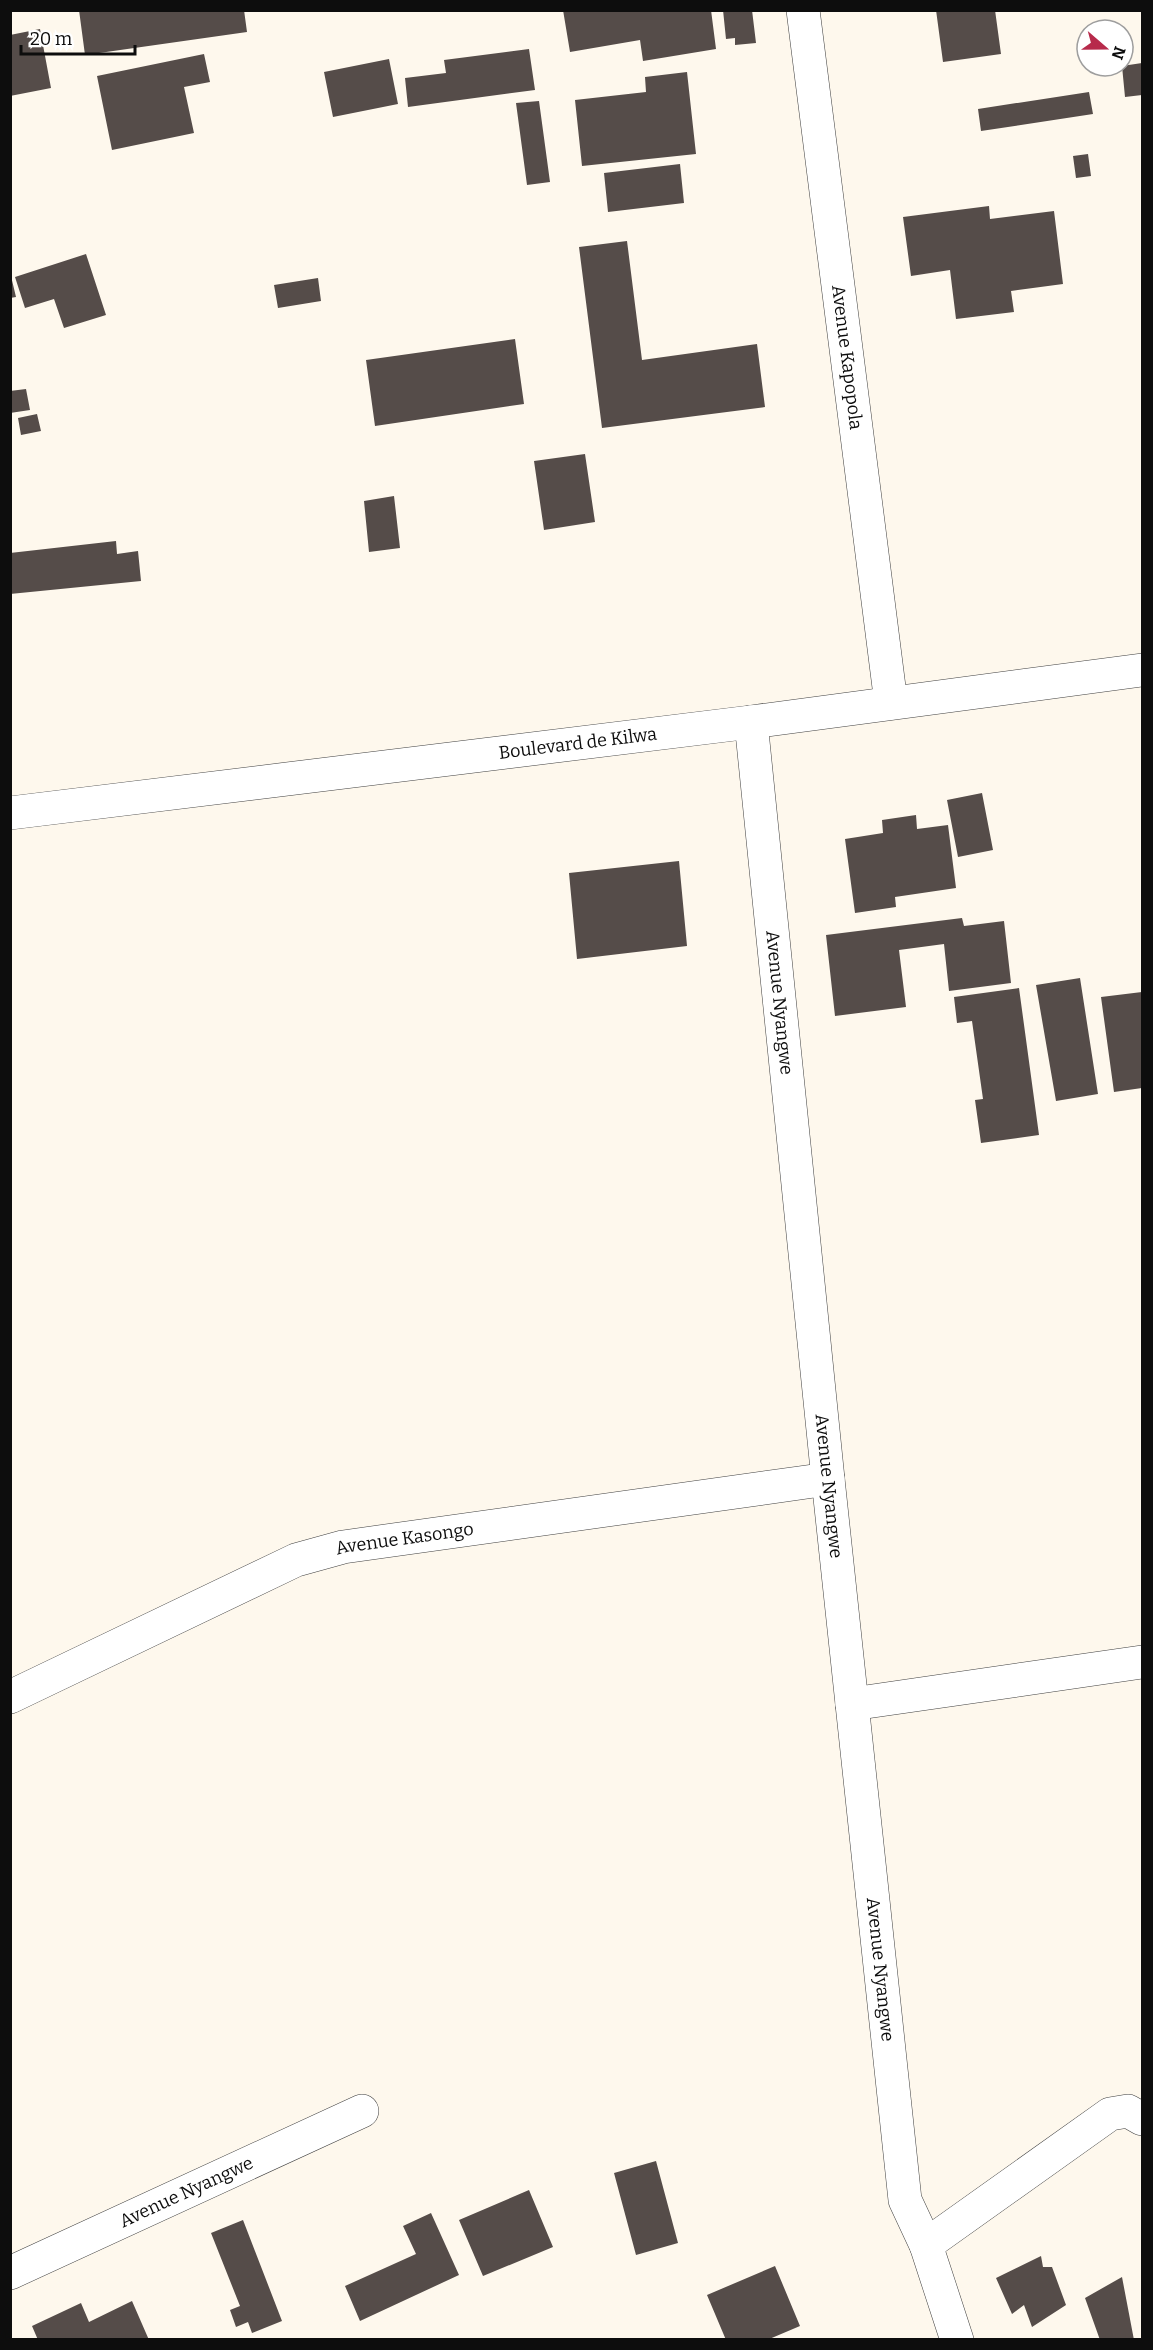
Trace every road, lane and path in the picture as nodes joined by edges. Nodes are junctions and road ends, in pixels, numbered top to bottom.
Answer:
1 (803, 10) edge
2 (1143, 670) edge
3 (891, 703) junction
4 (751, 722) junction
5 (10, 813) edge
6 (828, 1479) junction
7 (1143, 1662) edge
8 (10, 1697) edge
9 (852, 1704) junction
10 (362, 2111) dead end
11 (1143, 2119) edge
12 (926, 2245) junction
13 (10, 2273) edge
14 (957, 2340) edge

1 - 3 street, Avenue Kapopola
2 - 3 street, Boulevard de Kilwa
3 - 4 street, Boulevard de Kilwa
4 - 5 street, Boulevard de Kilwa
4 - 6 street, Avenue Nyangwe
6 - 8 street, Avenue Kasongo
6 - 9 street, Avenue Nyangwe
7 - 9 street
9 - 12 street, Avenue Nyangwe
10 - 13 street, Avenue Nyangwe
11 - 12 street
12 - 14 street, Avenue Nyangwe

